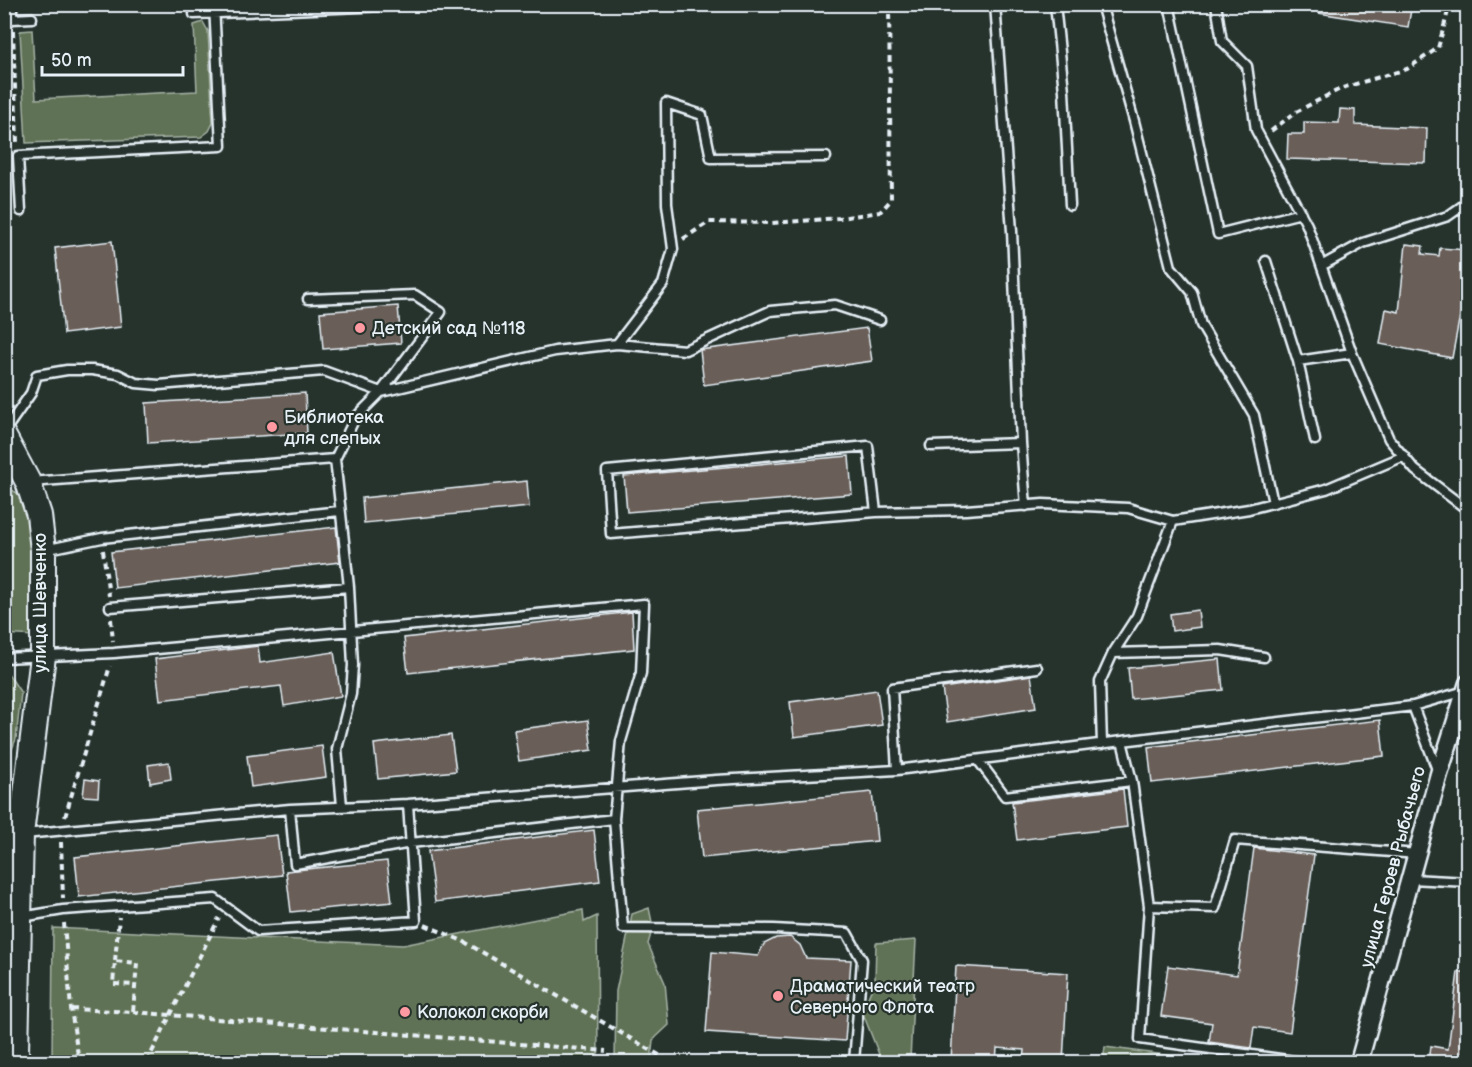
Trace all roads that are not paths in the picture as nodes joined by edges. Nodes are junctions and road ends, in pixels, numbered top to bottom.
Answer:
1 (12, 4) edge
2 (434, 4) edge
3 (995, 4) edge
4 (1055, 4) edge
5 (1101, 4) edge
6 (1170, 4) edge
7 (1215, 4) edge
8 (320, 7) edge
9 (214, 9) edge
10 (194, 14) dead end
11 (32, 18) dead end
12 (8, 19) edge
13 (826, 157) dead end
14 (1467, 202) edge
15 (1070, 205) dead end
16 (21, 211) dead end
17 (1301, 213) junction
18 (1266, 261) dead end
19 (1323, 265) junction
20 (308, 299) dead end
21 (880, 320) dead end
22 (617, 344) junction
23 (1352, 353) junction
24 (1298, 361) junction
25 (381, 392) junction
26 (4, 432) edge
27 (4, 437) edge
28 (1316, 440) dead end
29 (1021, 443) junction
30 (932, 446) dead end
31 (1404, 456) junction
32 (335, 459) junction
33 (17, 468) edge
34 (1273, 503) junction
35 (1026, 506) junction
36 (1467, 510) edge
37 (339, 511) junction
38 (876, 512) junction
39 (1173, 521) junction
40 (43, 550) junction
41 (349, 587) junction
42 (110, 607) road end
43 (351, 633) junction
44 (1113, 652) junction
45 (43, 656) junction
46 (1264, 657) dead end
47 (4, 658) edge
48 (1037, 668) dead end
49 (1466, 687) edge
50 (1413, 706) junction
51 (1122, 741) junction
52 (1102, 744) junction
53 (978, 760) junction
54 (897, 770) junction
55 (1439, 774) junction
56 (1132, 782) junction
57 (618, 788) junction
58 (14, 804) edge
59 (408, 804) junction
60 (342, 806) junction
61 (290, 809) junction
62 (614, 819) junction
63 (21, 834) junction
64 (411, 843) junction
65 (1418, 854) junction
66 (1411, 879) junction
67 (1467, 882) edge
68 (1149, 906) junction
69 (12, 919) edge
70 (18, 1062) edge
71 (854, 1062) edge
72 (1302, 1062) edge
73 (1359, 1062) edge

1 - 12 lane
2 - 8 lane
3 - 29 lane
4 - 15 lane
5 - 34 lane
6 - 17 lane
7 - 17 lane
8 - 9 lane
9 - 10 lane
9 - 16 lane
11 - 12 lane
13 - 22 lane
14 - 19 lane
17 - 19 lane
18 - 24 lane
19 - 23 lane
20 - 25 lane
21 - 22 lane
22 - 25 lane
23 - 24 lane
23 - 31 lane
24 - 28 lane
25 - 26 lane
25 - 32 lane
27 - 33 main road, улица Шевченко
29 - 30 lane
29 - 35 lane
31 - 34 lane
31 - 36 lane
32 - 33 lane
32 - 37 lane
33 - 40 main road, улица Шевченко
34 - 39 lane
35 - 38 lane
35 - 39 lane
37 - 40 lane
37 - 41 lane
38 - 38 lane
39 - 44 lane
40 - 45 main road, улица Шевченко
41 - 42 lane
41 - 43 lane
43 - 45 lane
43 - 57 lane
43 - 60 lane
44 - 46 lane
44 - 52 lane
45 - 47 lane
45 - 58 main road, улица Шевченко
48 - 54 lane
49 - 50 lane
49 - 55 street, улица Героев Рыбачьего
50 - 51 lane
50 - 55 lane
51 - 52 lane
51 - 56 lane
52 - 53 lane
53 - 54 lane
53 - 56 lane
54 - 57 lane
55 - 65 street, улица Героев Рыбачьего
56 - 68 lane
57 - 59 lane
57 - 62 lane
58 - 63 main road, улица Шевченко
59 - 60 lane
59 - 64 lane
60 - 61 lane
61 - 63 lane
61 - 64 lane
62 - 64 lane
62 - 71 lane
63 - 69 main road, улица Шевченко
64 - 69 lane
65 - 66 street, улица Героев Рыбачьего
65 - 68 lane
66 - 67 lane
66 - 73 street, улица Героев Рыбачьего
68 - 72 lane
69 - 70 main road, улица Шевченко

